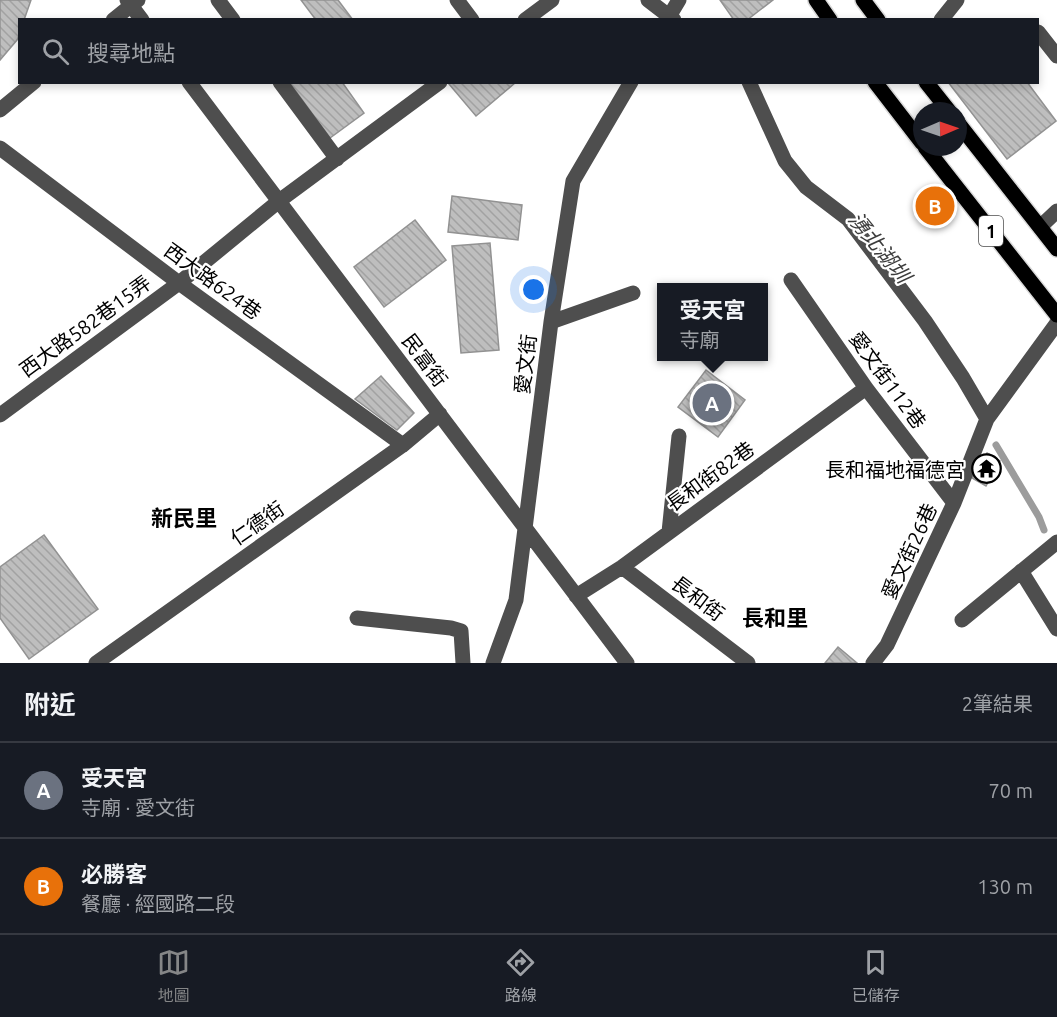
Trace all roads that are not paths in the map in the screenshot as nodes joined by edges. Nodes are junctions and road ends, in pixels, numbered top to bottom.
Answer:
1 (219, 0) edge
2 (457, 0) edge
3 (552, 0) edge
4 (648, 0) edge
5 (679, 0) edge
6 (816, 0) edge
7 (863, 0) edge
8 (957, 0) edge
9 (132, 2) edge
10 (115, 18) edge
11 (141, 18) edge
12 (232, 18) edge
13 (470, 18) edge
14 (528, 18) edge
15 (670, 18) edge
16 (829, 18) edge
17 (876, 18) edge
18 (943, 18) edge
19 (1039, 33) edge
20 (1057, 56) edge
21 (32, 84) edge
22 (191, 84) edge
23 (281, 84) edge
24 (437, 84) edge
25 (630, 84) edge
26 (750, 84) edge
27 (877, 84) edge
28 (928, 84) edge
29 (942, 102) edge
30 (0, 110) edge
31 (913, 131) edge
32 (967, 134) edge
33 (0, 148) edge
34 (932, 156) edge
35 (337, 159) junction
36 (279, 201) junction
37 (1057, 211) edge
38 (1040, 227) junction
39 (1057, 249) edge
40 (791, 280) dead end
41 (179, 283) junction
42 (633, 293) dead end
43 (1057, 315) edge
44 (551, 322) junction
45 (1057, 324) edge
46 (866, 388) junction
47 (440, 414) junction
48 (0, 415) edge
49 (987, 419) junction
50 (679, 436) dead end
51 (403, 445) junction
52 (954, 503) junction
53 (525, 528) junction
54 (669, 532) junction
55 (1057, 542) edge
56 (622, 567) junction
57 (1021, 571) junction
58 (576, 596) junction
59 (357, 618) dead end
60 (962, 620) dead end
61 (1057, 629) edge
62 (96, 663) edge
63 (463, 663) edge
64 (493, 663) edge
65 (627, 663) edge
66 (748, 663) edge
67 (873, 663) edge

1 - 12 street
2 - 13 street
3 - 14 street
4 - 15 street
5 - 15 street
6 - 16 main road
7 - 17 main road
8 - 18 street
9 - 10 street
9 - 11 street
19 - 20 street
21 - 30 street
22 - 36 street, 民富街
23 - 35 street
24 - 35 street, 西大路582巷15弄
25 - 44 street, 愛文街
26 - 49 street
27 - 31 main road
28 - 29 main road
32 - 38 main road, 1
33 - 41 street, 西大路624巷
34 - 43 main road, 1
35 - 36 street, 西大路582巷15弄
36 - 41 street, 西大路582巷15弄
36 - 47 street, 民富街
37 - 38 street
38 - 39 main road, 1
40 - 46 street, 愛文街112巷
41 - 48 street, 西大路582巷15弄
41 - 51 street, 西大路624巷
42 - 44 street
44 - 53 street, 愛文街
45 - 49 street, 愛文街26巷
46 - 52 street, 愛文街112巷
46 - 54 street, 長和街82巷
47 - 51 street, 仁德街
47 - 53 street, 民富街
49 - 52 street, 愛文街26巷
50 - 54 street
51 - 62 street, 仁德街
52 - 67 street, 愛文街26巷
53 - 58 street, 民富街
53 - 64 street, 愛文街
54 - 56 street, 長和街82巷
55 - 57 street
56 - 58 street, 長和街82巷
56 - 66 street, 長和街
57 - 60 street
57 - 61 street
58 - 65 street, 民富街
59 - 63 street

